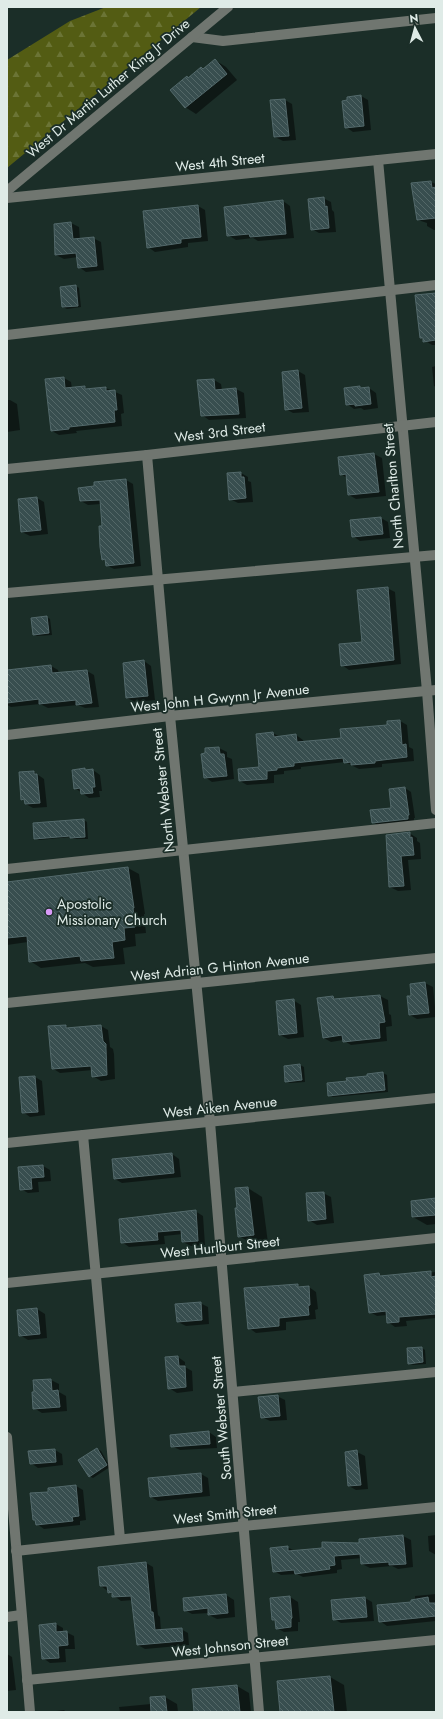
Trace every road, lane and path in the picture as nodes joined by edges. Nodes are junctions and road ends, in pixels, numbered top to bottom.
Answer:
1 (228, 7) edge
2 (436, 18) edge
3 (192, 37) junction
4 (436, 154) edge
5 (378, 160) junction
6 (7, 191) edge
7 (7, 198) edge
8 (436, 285) edge
9 (390, 289) junction
10 (7, 335) edge
11 (436, 422) edge
12 (402, 426) junction
13 (147, 455) junction
14 (7, 469) edge
15 (436, 555) edge
16 (414, 558) junction
17 (158, 578) junction
18 (7, 593) edge
19 (431, 690) edge
20 (170, 716) junction
21 (7, 735) edge
22 (436, 810) edge
23 (436, 823) edge
24 (183, 849) junction
25 (7, 869) edge
26 (436, 958) edge
27 (196, 984) junction
28 (7, 1003) edge
29 (436, 1098) edge
30 (210, 1122) junction
31 (83, 1135) junction
32 (7, 1143) edge
33 (436, 1238) edge
34 (222, 1261) junction
35 (96, 1274) junction
36 (7, 1283) edge
37 (436, 1372) edge
38 (233, 1392) junction
39 (7, 1437) edge
40 (10, 1502) edge
41 (436, 1507) edge
42 (244, 1526) junction
43 (120, 1539) junction
44 (16, 1551) junction
45 (21, 1615) junction
46 (7, 1617) edge
47 (436, 1640) edge
48 (254, 1658) junction
49 (27, 1680) junction
50 (30, 1712) edge
51 (259, 1712) edge

1 - 3 street, West Dr Martin Luther King Jr Drive
2 - 3 street
3 - 6 street, West Dr Martin Luther King Jr Drive
4 - 5 street, West 4th Street
5 - 7 street, West 4th Street
5 - 9 street, North Charlton Street
8 - 9 street
9 - 10 street
9 - 12 street, North Charlton Street
11 - 12 street, West 3rd Street
12 - 13 street, West 3rd Street
12 - 16 street, North Charlton Street
13 - 14 street, West 3rd Street
13 - 17 street, North Webster Street
15 - 16 street
16 - 17 street
16 - 19 street, North Charlton Street
17 - 18 street
17 - 20 street, North Webster Street
19 - 20 street, West John H Gwynn Jr Avenue
19 - 22 street, North Charlton Street
20 - 21 street, West John H Gwynn Jr Avenue
20 - 24 street, North Webster Street
23 - 24 street
24 - 25 street
24 - 27 street, North Webster Street
26 - 27 street, West Adrian G Hinton Avenue
27 - 28 street, West Adrian G Hinton Avenue
27 - 30 street, North Webster Street
29 - 30 street, West Aiken Avenue
30 - 31 street, West Aiken Avenue
30 - 34 street, South Webster Street
31 - 32 street, West Aiken Avenue
31 - 35 street
33 - 34 street, West Hurlburt Street
34 - 35 street, West Hurlburt Street
34 - 38 street, South Webster Street
35 - 36 street, West Hurlburt Street
35 - 43 street
37 - 38 street
38 - 42 street, South Webster Street
39 - 40 street
40 - 44 street
41 - 42 street, West Smith Street
42 - 43 street, West Smith Street
42 - 48 street, South Webster Street
43 - 44 street, West Smith Street
44 - 45 street
45 - 46 street
45 - 49 street
47 - 48 street, West Johnson Street
48 - 49 street, West Johnson Street
48 - 51 street, South Webster Street
49 - 50 street

